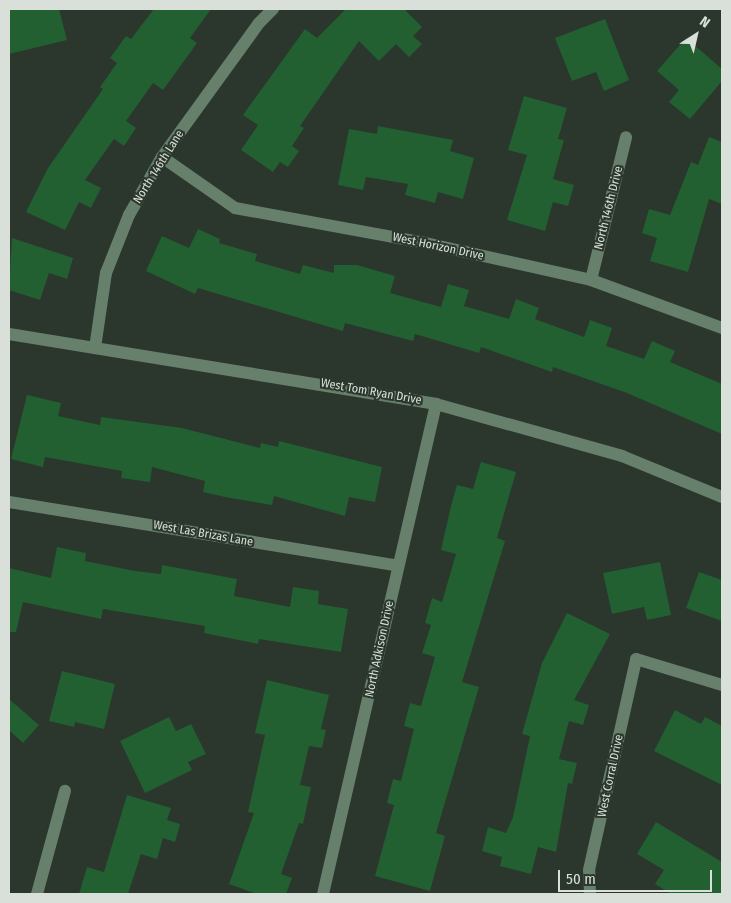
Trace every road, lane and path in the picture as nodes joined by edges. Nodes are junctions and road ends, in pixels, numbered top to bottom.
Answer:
1 (273, 9) edge
2 (626, 137) dead end
3 (162, 157) junction
4 (591, 280) junction
5 (722, 328) edge
6 (9, 334) edge
7 (95, 348) junction
8 (436, 404) junction
9 (722, 497) edge
10 (9, 502) edge
11 (398, 566) junction
12 (722, 685) edge
13 (65, 791) dead end
14 (36, 894) edge
15 (323, 894) edge
16 (590, 894) edge

1 - 3 street, North 146th Lane
2 - 4 street, North 146th Drive
3 - 4 street, West Horizon Drive
3 - 7 street, North 146th Lane
4 - 5 street, West Horizon Drive
6 - 7 street, West Tom Ryan Drive
7 - 8 street, West Tom Ryan Drive
8 - 9 street, West Tom Ryan Drive
8 - 11 street, North Adkison Drive
10 - 11 street, West Las Brizas Lane
11 - 15 street, North Adkison Drive
12 - 16 street, West Corral Drive
13 - 14 street

